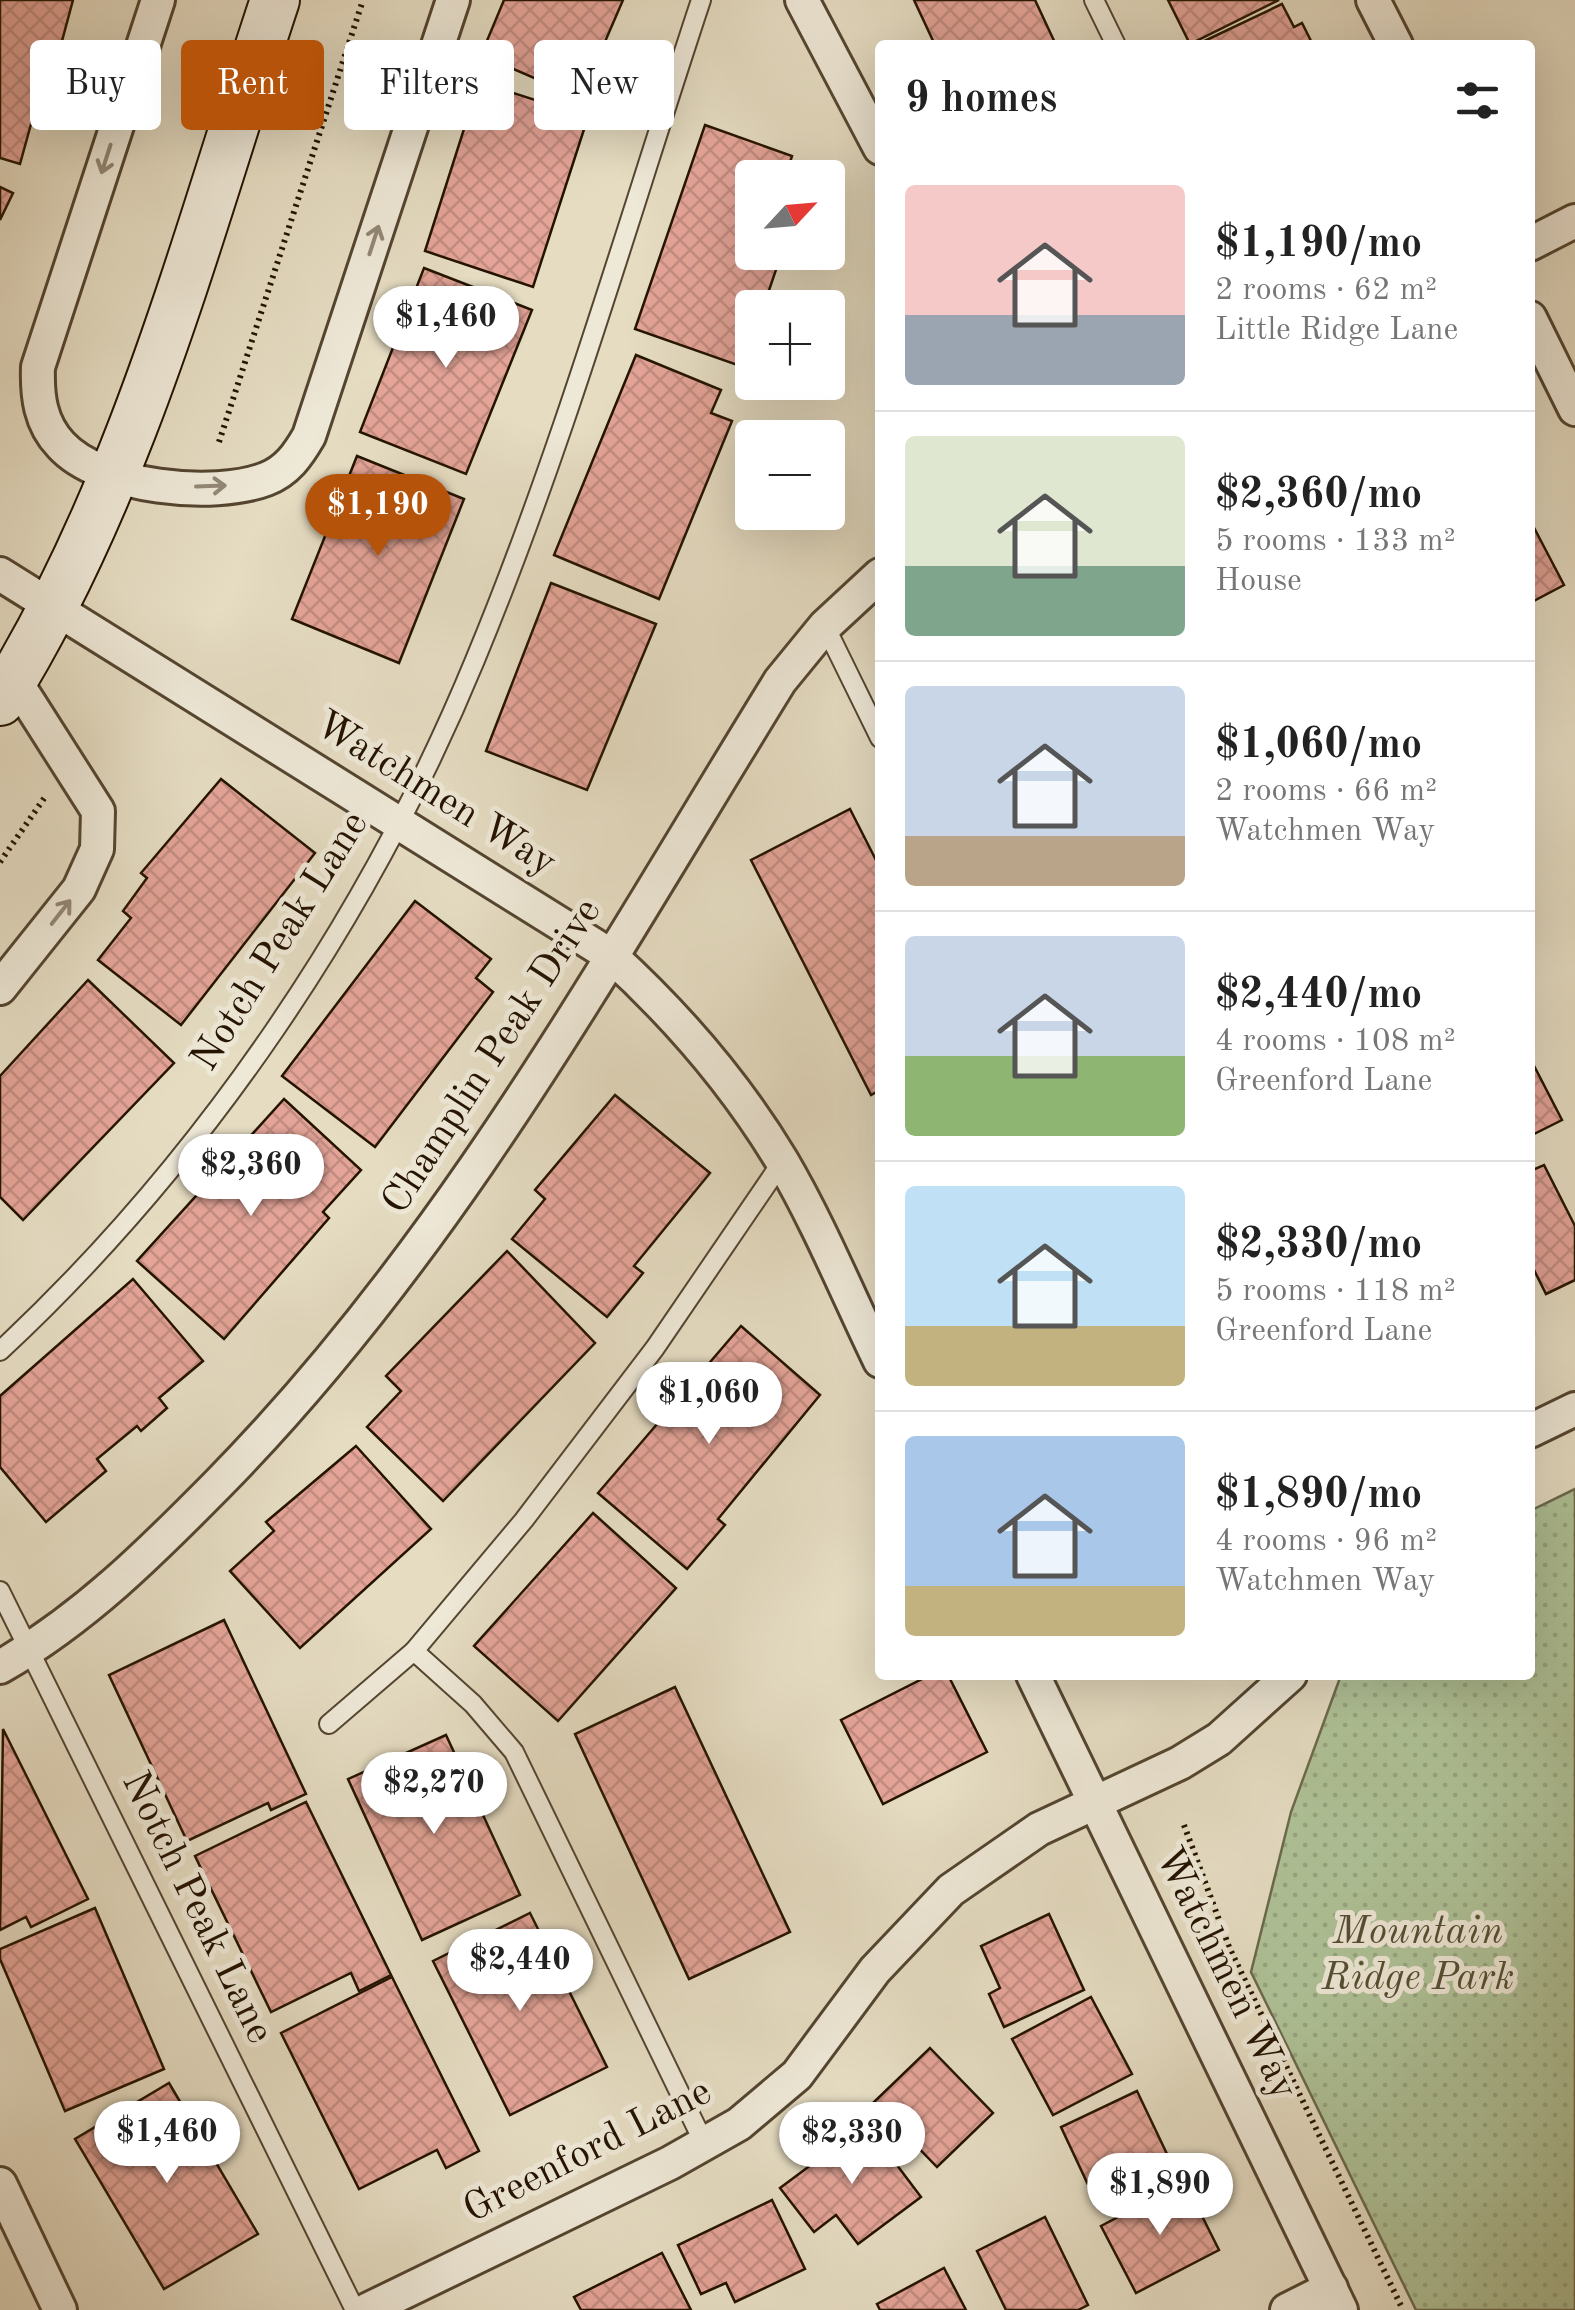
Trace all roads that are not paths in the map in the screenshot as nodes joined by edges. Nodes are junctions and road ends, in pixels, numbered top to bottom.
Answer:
1 (158, 0) edge
2 (275, 0) edge
3 (453, 0) edge
4 (701, 0) edge
5 (802, 0) edge
6 (1094, 0) edge
7 (1374, 0) edge
8 (1114, 40) edge
9 (1394, 40) edge
10 (875, 139) edge
11 (1575, 221) edge
12 (1535, 241) edge
13 (1535, 328) edge
14 (1575, 409) edge
15 (114, 476) junction
16 (0, 574) edge
17 (875, 580) edge
18 (55, 605) junction
19 (825, 626) junction
20 (7, 690) edge
21 (875, 728) edge
22 (398, 823) junction
23 (610, 955) junction
24 (0, 988) edge
25 (782, 1162) junction
26 (875, 1351) edge
27 (0, 1352) edge
28 (1575, 1408) edge
29 (1535, 1428) edge
30 (0, 1591) edge
31 (29, 1650) junction
32 (414, 1651) junction
33 (0, 1667) edge
34 (1035, 1680) edge
35 (1284, 1680) edge
36 (329, 1724) dead end
37 (1094, 1802) junction
38 (705, 2145) junction
39 (0, 2184) edge
40 (1336, 2299) edge
41 (60, 2310) edge
42 (355, 2310) edge
43 (367, 2310) edge
44 (1287, 2310) edge

1 -> 15 street
2 - 15 main road
15 -> 3 street
4 - 22 lane, Notch Peak Lane
5 - 10 street
6 - 8 lane
7 - 9 street
11 - 12 street
13 - 14 street
15 - 18 main road
16 - 18 street, Watchmen Way
17 - 19 street, Champlin Peak Drive
18 - 20 main road
18 - 22 street, Watchmen Way
19 - 21 lane
19 - 23 street, Champlin Peak Drive
24 -> 20 street
22 - 23 street, Watchmen Way
22 - 27 lane, Notch Peak Lane
23 - 25 street, Watchmen Way
23 - 31 street, Champlin Peak Drive
25 - 26 street, Watchmen Way
25 - 32 lane
28 - 29 street
30 - 31 lane, Notch Peak Lane
31 - 33 street, Champlin Peak Drive
31 - 42 lane, Notch Peak Lane
32 - 36 lane
32 - 38 lane
34 - 37 street, Watchmen Way
35 - 37 street, Greenford Lane
37 - 38 street, Greenford Lane
37 - 40 street, Watchmen Way
38 - 43 street, Greenford Lane
39 - 41 street
40 - 44 street

